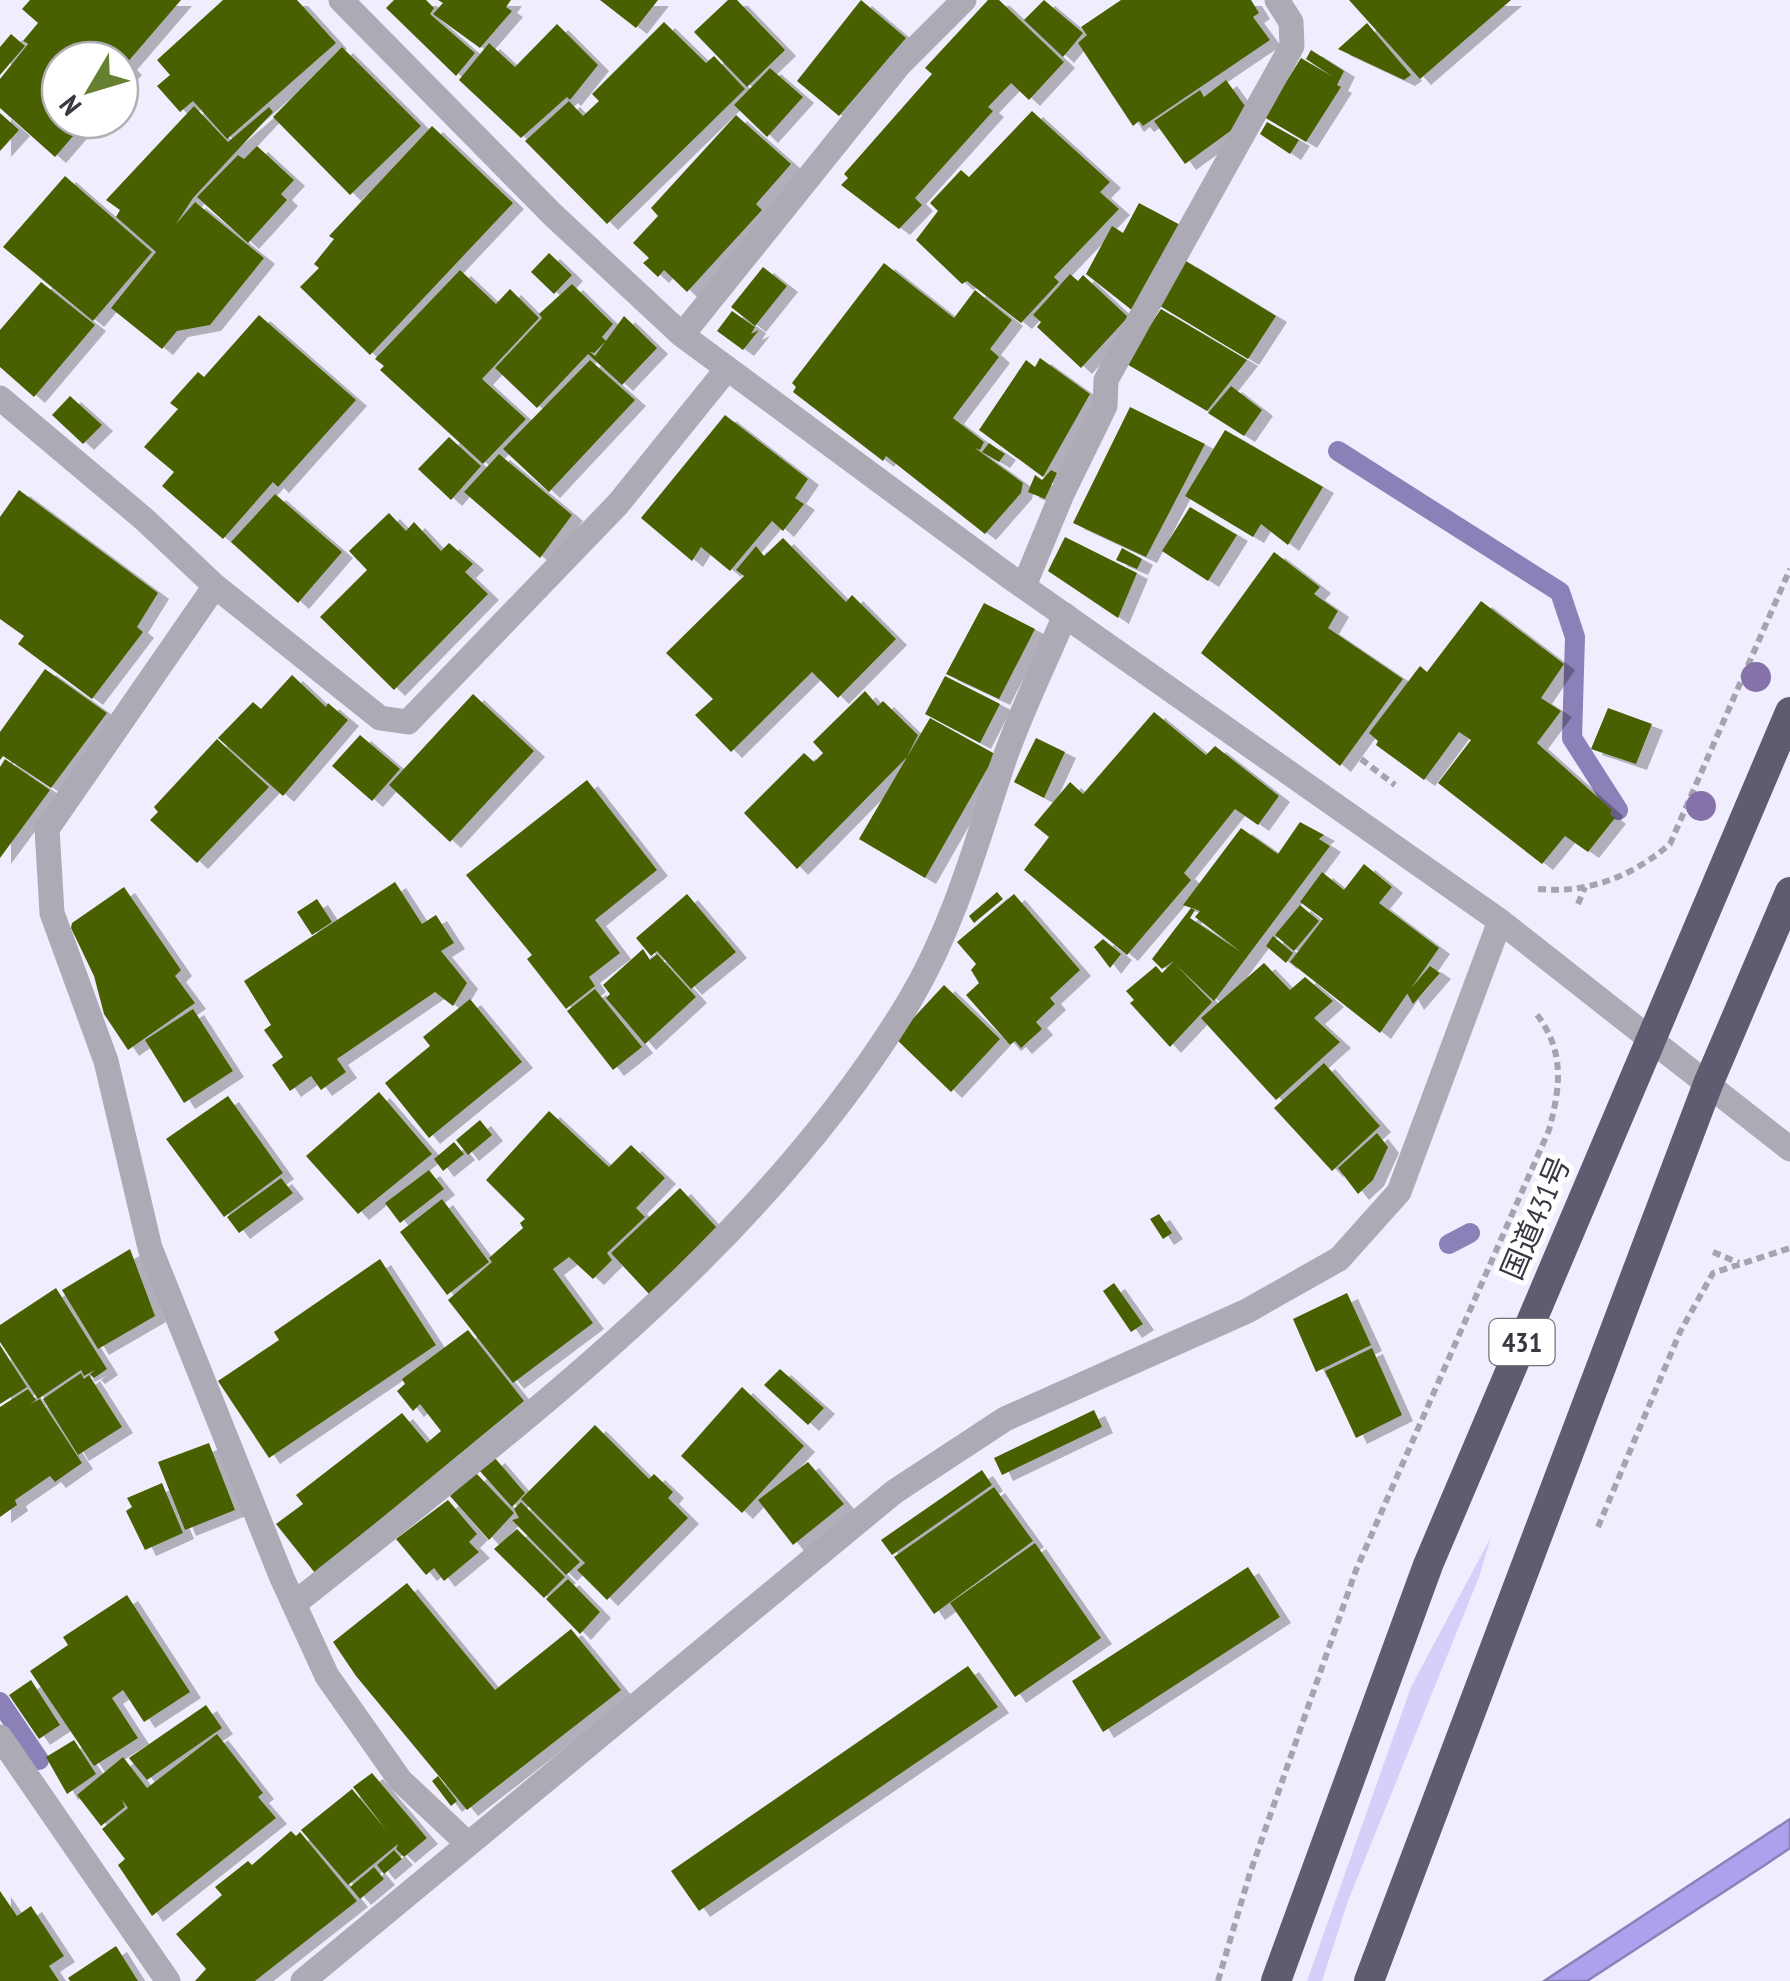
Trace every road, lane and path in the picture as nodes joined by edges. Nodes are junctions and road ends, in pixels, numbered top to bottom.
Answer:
1 (340, 0) edge
2 (964, 0) edge
3 (1277, 0) edge
4 (682, 335) junction
5 (727, 368) junction
6 (0, 398) edge
7 (1790, 569) edge
8 (215, 586) junction
9 (1024, 586) junction
10 (1065, 616) junction
11 (1790, 712) edge
12 (1361, 759) dead end
13 (1408, 795) dead end
14 (1640, 867) junction
15 (1654, 873) dead end
16 (1585, 886) junction
17 (1535, 889) dead end
18 (1790, 892) edge
19 (1578, 904) dead end
20 (1500, 922) junction
21 (1530, 1007) dead end
22 (1649, 1038) junction
23 (1708, 1084) junction
24 (1790, 1149) edge
25 (1790, 1248) edge
26 (1713, 1252) dead end
27 (1740, 1264) junction
28 (1596, 1532) dead end
29 (294, 1604) junction
30 (0, 1737) edge
31 (466, 1842) junction
32 (168, 1981) edge
33 (303, 1981) edge
34 (1218, 1981) edge
35 (1276, 1981) edge
36 (1370, 1981) edge

1 - 4 street
2 - 4 street
3 - 9 street
4 - 5 street
5 - 8 street
5 - 9 street
6 - 8 street
7 - 14 path
8 - 29 street
9 - 10 street
10 - 20 street
10 - 29 street
11 - 22 highway, 国道431号 / 431
12 - 13 path
14 - 15 path
14 - 16 path
16 - 17 path
16 - 19 path
18 - 23 highway, 431
20 - 22 street
20 - 31 street
21 - 34 path
22 - 23 street
22 - 35 highway, 国道431号 / 431
23 - 24 street
23 - 36 highway, 431
25 - 27 path
26 - 27 path
27 - 28 path
29 - 31 street
30 - 32 street
31 - 33 street

